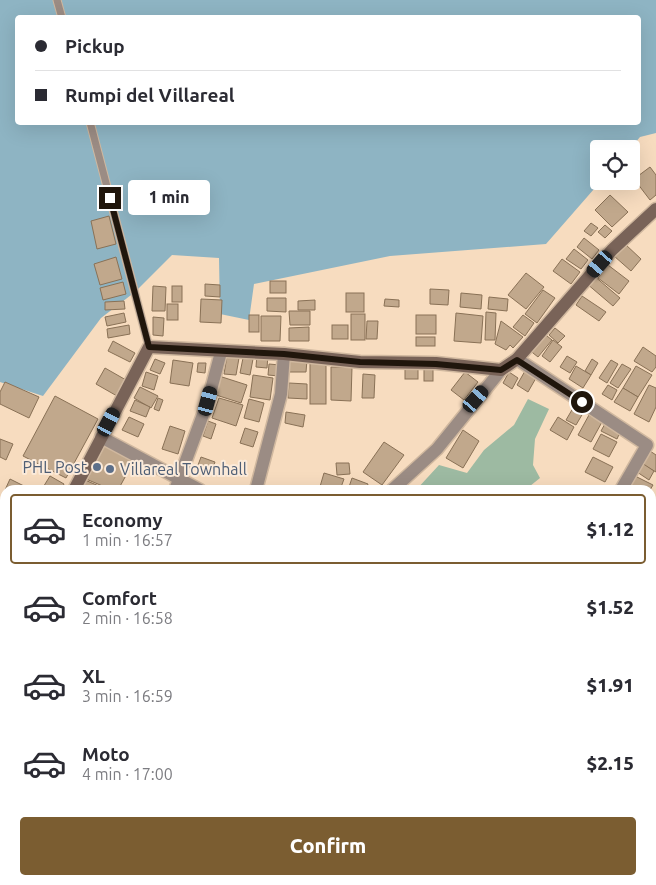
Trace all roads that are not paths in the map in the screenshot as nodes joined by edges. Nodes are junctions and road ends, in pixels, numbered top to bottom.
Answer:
1 (57, 0) edge
2 (61, 15) edge
3 (91, 125) edge
4 (656, 209) edge
5 (149, 347) junction
6 (221, 352) junction
7 (284, 354) junction
8 (517, 360) junction
9 (501, 370) junction
10 (101, 437) junction
11 (77, 485) edge
12 (177, 485) edge
13 (257, 485) edge
14 (397, 485) edge
15 (624, 485) edge

1 - 2 lane
3 - 5 lane
4 - 8 street
5 - 6 street
5 - 10 street
6 - 7 street
6 - 12 street
7 - 9 street
7 - 13 street
8 - 9 street
8 - 15 street
9 - 14 street
10 - 11 street
10 - 12 street

